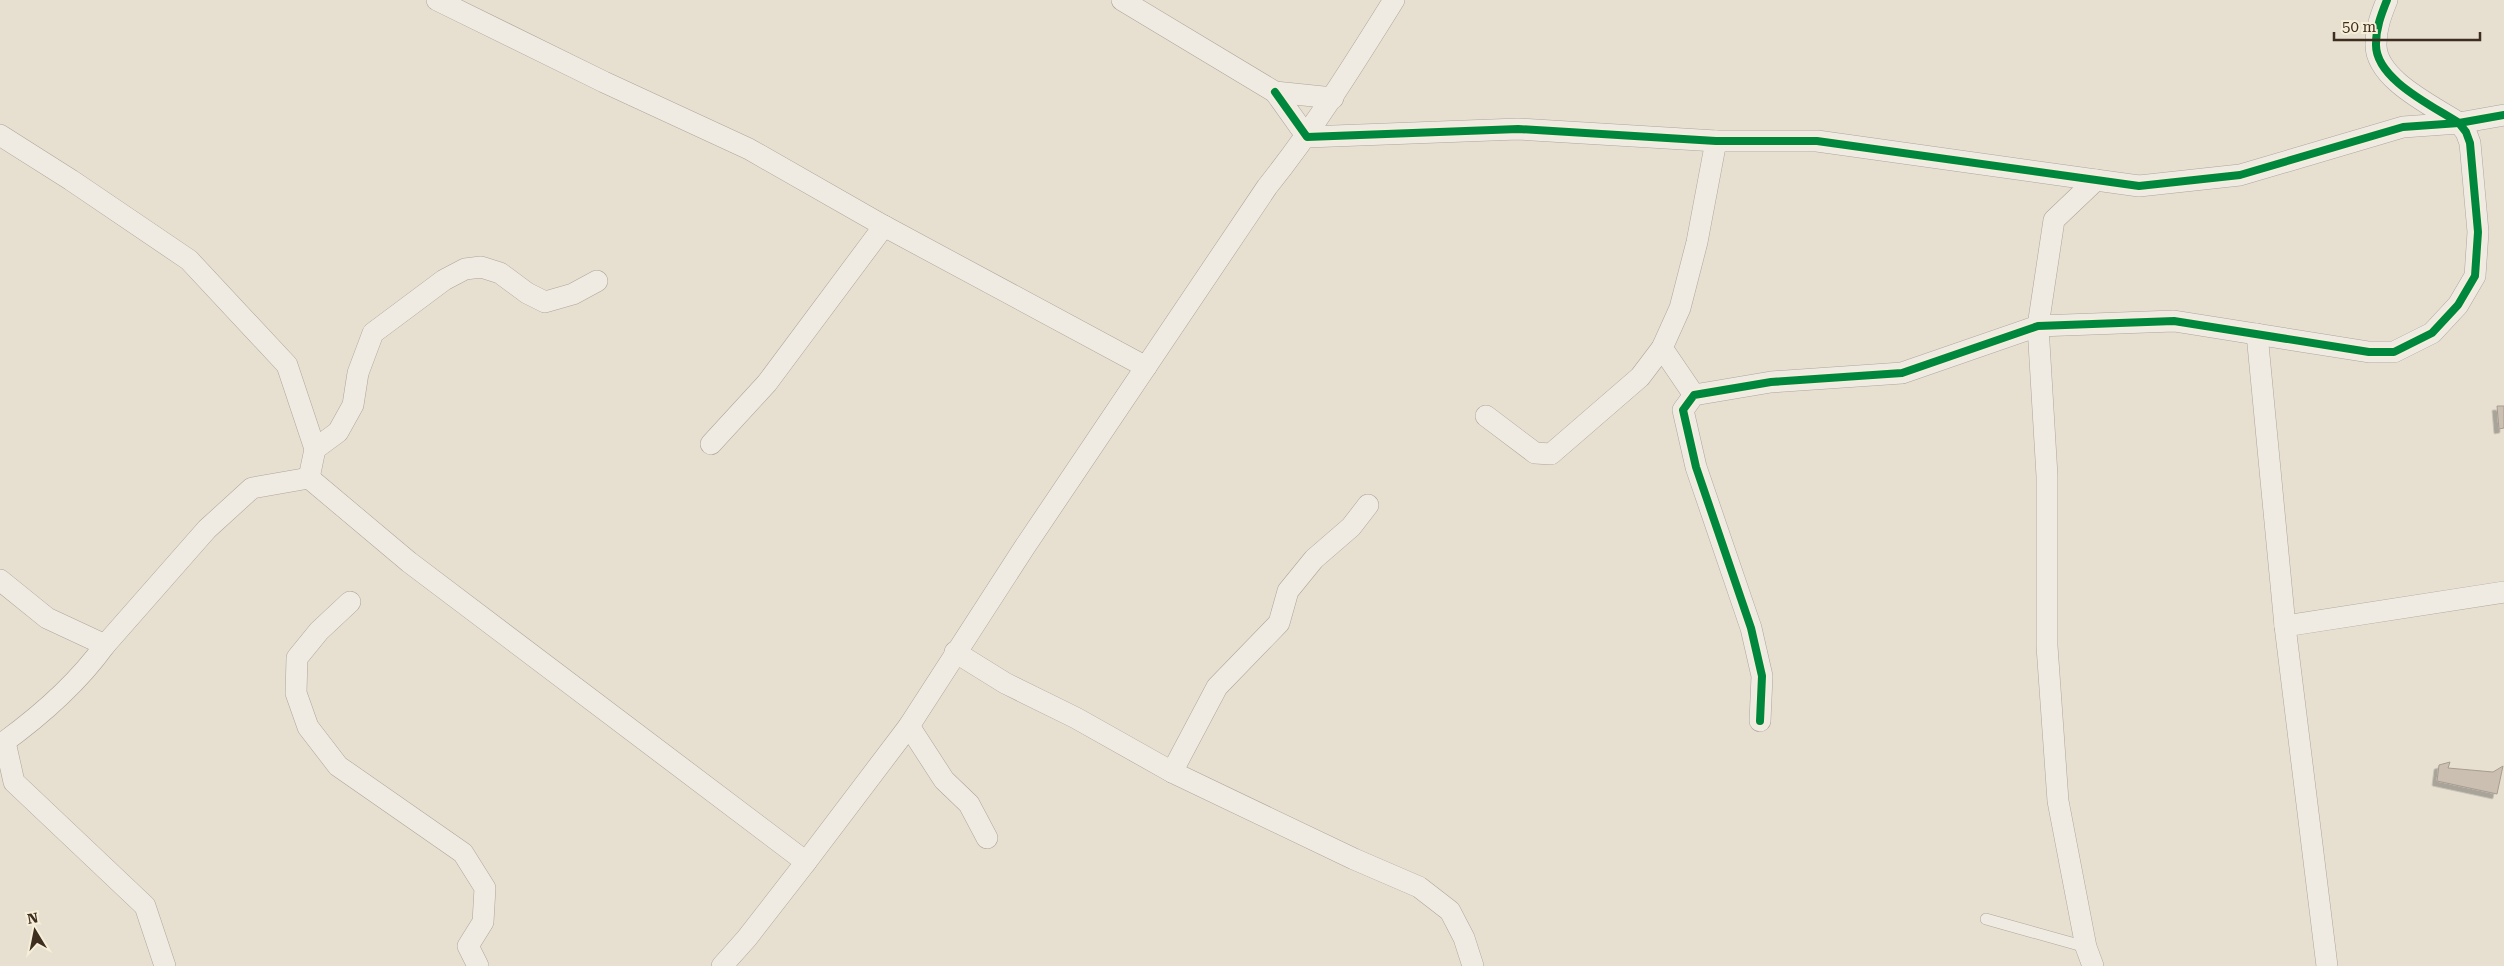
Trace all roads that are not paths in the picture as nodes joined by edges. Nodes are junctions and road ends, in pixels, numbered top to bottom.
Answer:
1 (437, 0) edge
2 (1122, 0) edge
3 (1394, 0) edge
4 (2387, 0) edge
5 (1275, 92) junction
6 (1333, 98) junction
7 (2504, 115) edge
8 (2459, 123) junction
9 (0, 135) edge
10 (1307, 137) junction
11 (1716, 141) junction
12 (2096, 180) junction
13 (884, 226) junction
14 (598, 281) dead end
15 (2038, 326) junction
16 (2257, 334) junction
17 (1662, 348) junction
18 (1146, 367) junction
19 (1694, 395) junction
20 (1486, 416) dead end
21 (711, 444) dead end
22 (314, 449) junction
23 (309, 478) junction
24 (1368, 506) dead end
25 (0, 580) edge
26 (2504, 592) edge
27 (350, 602) dead end
28 (2285, 626) junction
29 (105, 645) junction
30 (955, 652) junction
31 (1760, 722) dead end
32 (909, 726) junction
33 (2, 743) edge
34 (1172, 772) junction
35 (987, 838) dead end
36 (806, 862) junction
37 (1986, 919) dead end
38 (2090, 957) edge
39 (165, 966) edge
40 (478, 966) edge
41 (722, 966) edge
42 (1473, 966) edge
43 (2327, 966) edge

1 - 13 street
2 - 5 street
3 - 6 street
4 - 8 street
5 - 6 street
5 - 10 street
6 - 10 street
7 - 8 street
8 - 12 street
8 - 16 street
9 - 22 street
10 - 11 street
10 - 18 street
11 - 12 street
11 - 17 street
12 - 15 street
13 - 18 street
13 - 21 street
14 - 22 street
15 - 16 street
15 - 19 street
15 - 38 street
16 - 28 street
17 - 19 street
17 - 20 street
18 - 30 street
19 - 31 street
22 - 23 street
23 - 29 street
23 - 36 street
24 - 34 street
25 - 29 street
26 - 28 street
27 - 40 street
28 - 43 street
29 - 33 street
30 - 32 street
30 - 34 street
32 - 35 street
32 - 36 street
33 - 39 street
34 - 42 street
36 - 41 street
37 - 38 lane

